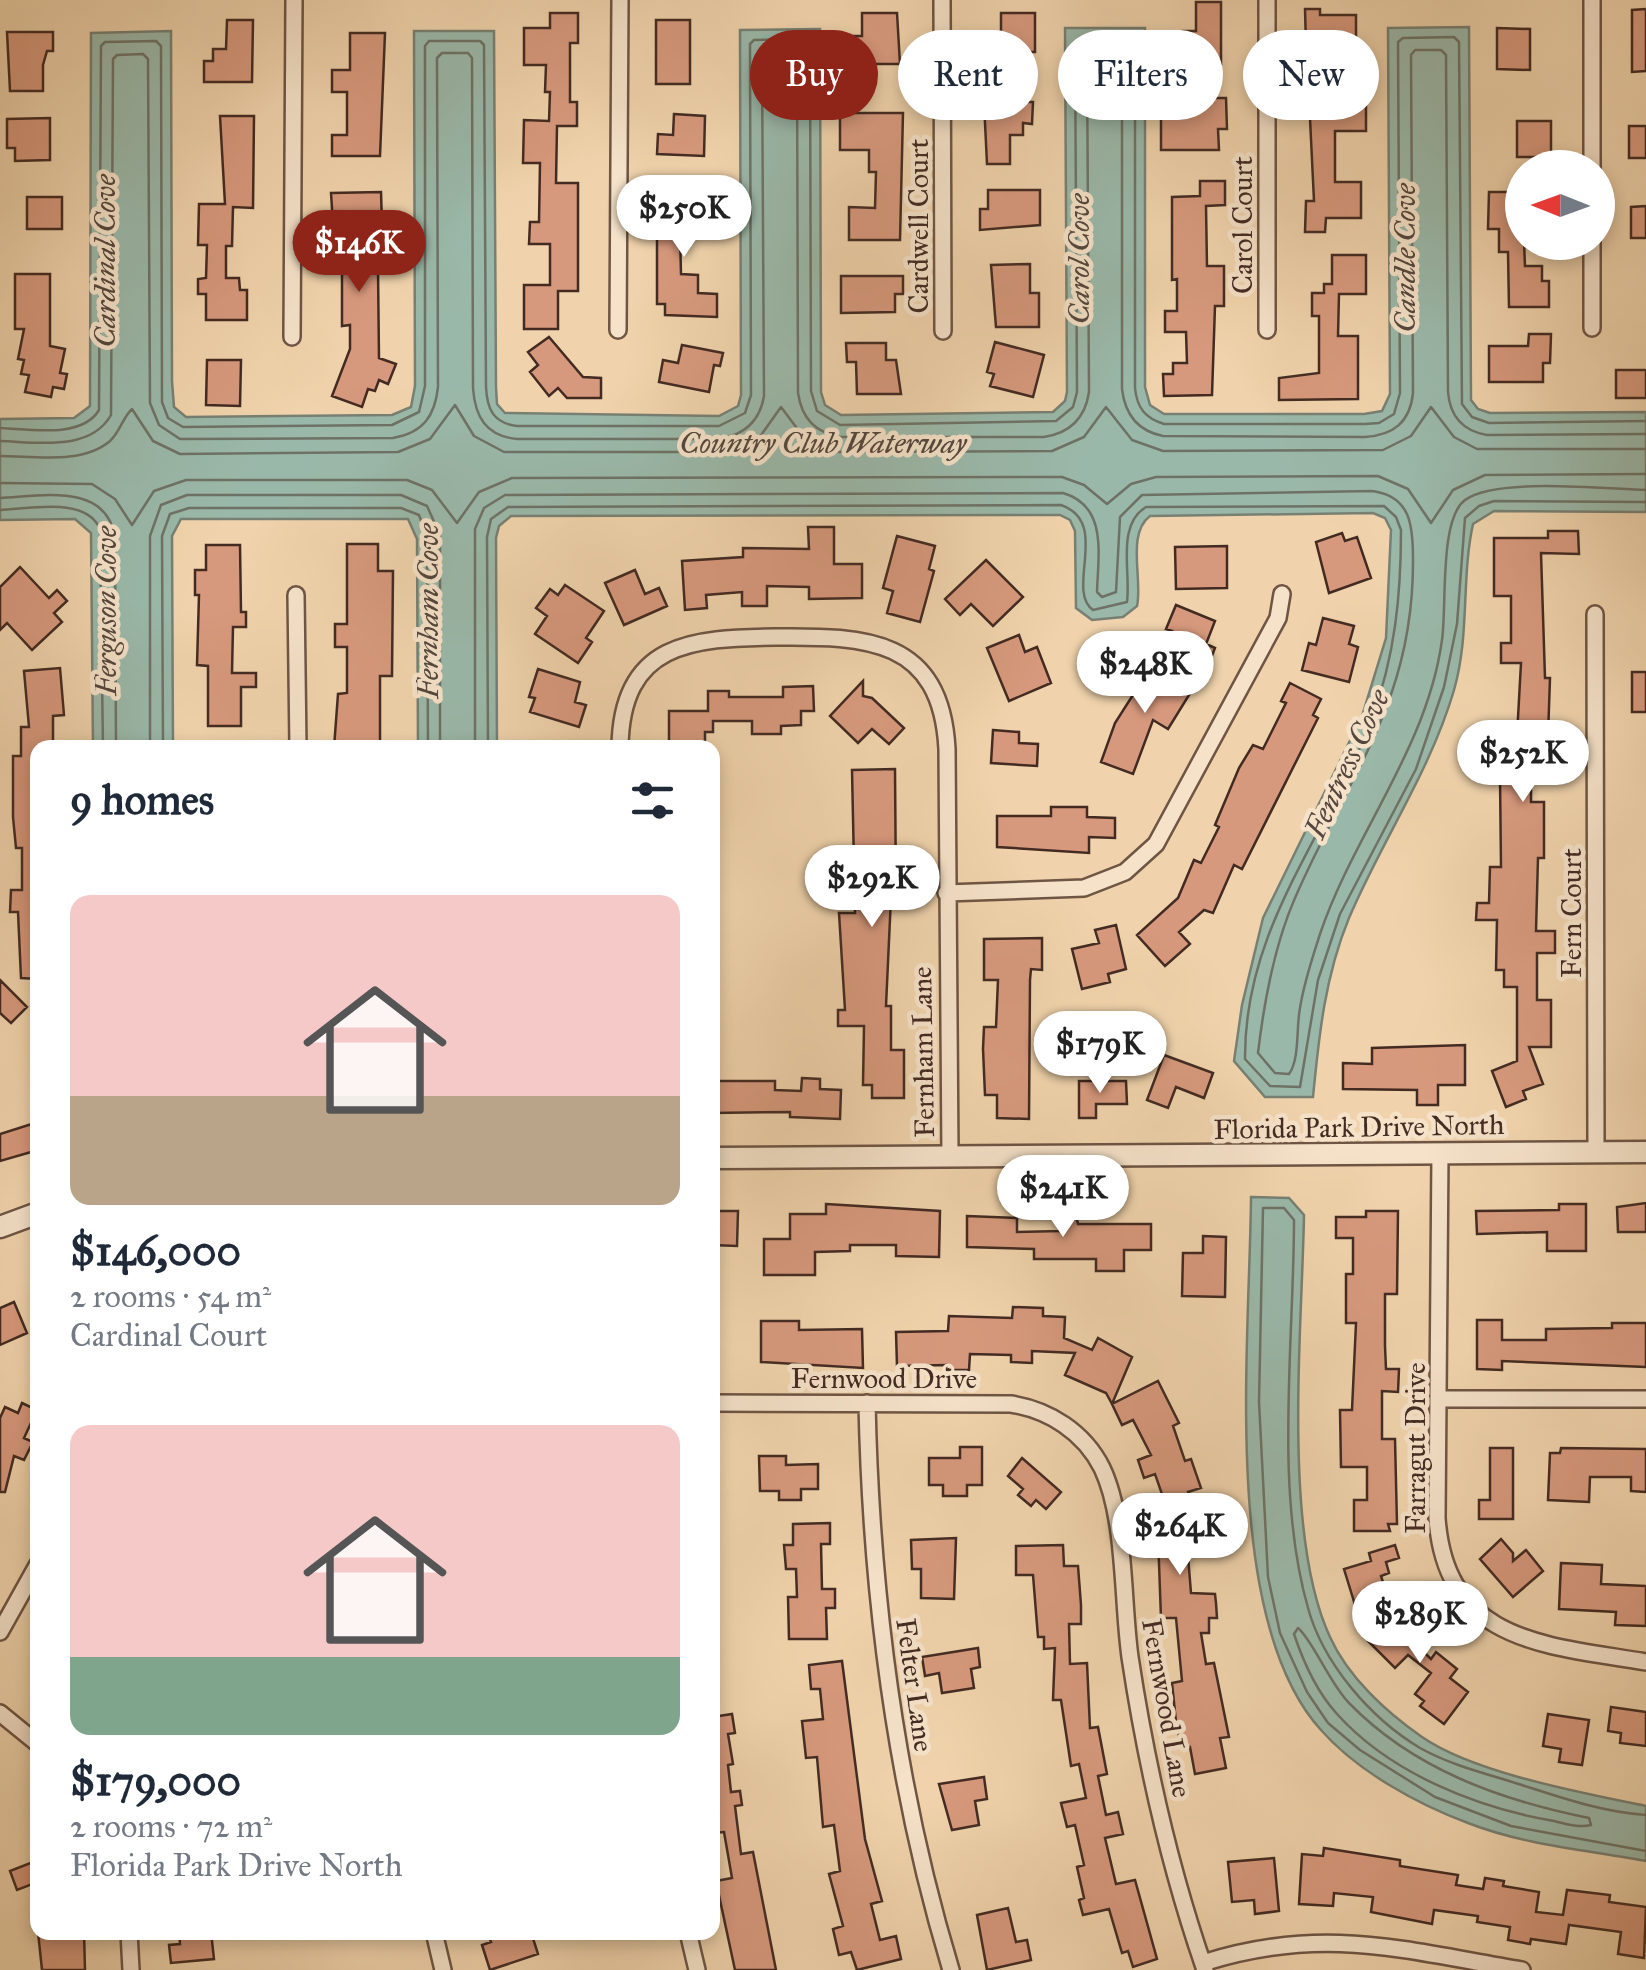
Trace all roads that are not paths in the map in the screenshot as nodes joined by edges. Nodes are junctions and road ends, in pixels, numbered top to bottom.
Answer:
1 (294, 0) edge
2 (620, 0) edge
3 (942, 0) edge
4 (1268, 0) edge
5 (1592, 0) edge
6 (1592, 150) edge
7 (1592, 260) edge
8 (1592, 328) dead end
9 (618, 330) dead end
10 (1268, 330) dead end
11 (943, 331) dead end
12 (292, 337) dead end
13 (1282, 594) dead end
14 (296, 595) dead end
15 (1595, 614) dead end
16 (298, 740) edge
17 (620, 740) edge
18 (946, 892) junction
19 (1596, 1152) junction
20 (1646, 1152) edge
21 (1440, 1153) junction
22 (950, 1157) junction
23 (720, 1158) edge
24 (30, 1216) edge
25 (0, 1228) edge
26 (1439, 1399) junction
27 (1646, 1400) edge
28 (867, 1403) junction
29 (720, 1404) edge
30 (1053, 1418) joint
31 (30, 1578) edge
32 (0, 1632) edge
33 (1646, 1662) edge
34 (0, 1713) edge
35 (30, 1737) edge
36 (130, 1940) edge
37 (436, 1940) edge
38 (690, 1940) edge
39 (1204, 1967) edge
40 (131, 1970) edge
41 (443, 1970) edge
42 (698, 1970) edge
43 (951, 1970) edge
44 (1522, 1970) edge

1 - 12 street
2 - 9 street
3 - 11 street, Cardwell Court
4 - 10 street, Carol Court
5 - 6 street
7 - 8 street
13 - 18 street
14 - 16 street
15 - 19 street, Fern Court
17 - 18 street, Fernham Lane
18 - 22 street, Fernham Lane
19 - 20 street, Florida Park Drive North
19 - 21 street, Florida Park Drive North
21 - 22 street, Florida Park Drive North
21 - 26 street, Farragut Drive
22 - 23 street, Florida Park Drive North
24 - 25 street
26 - 27 street
26 - 33 street, Farragut Drive
28 - 29 street, Fernwood Drive
28 - 30 street, Fernwood Drive
28 - 43 street, Felter Lane
30 - 39 street, Fernwood Lane
31 - 32 street
34 - 35 street
36 - 40 street
37 - 41 street
38 - 42 street
39 - 44 street

